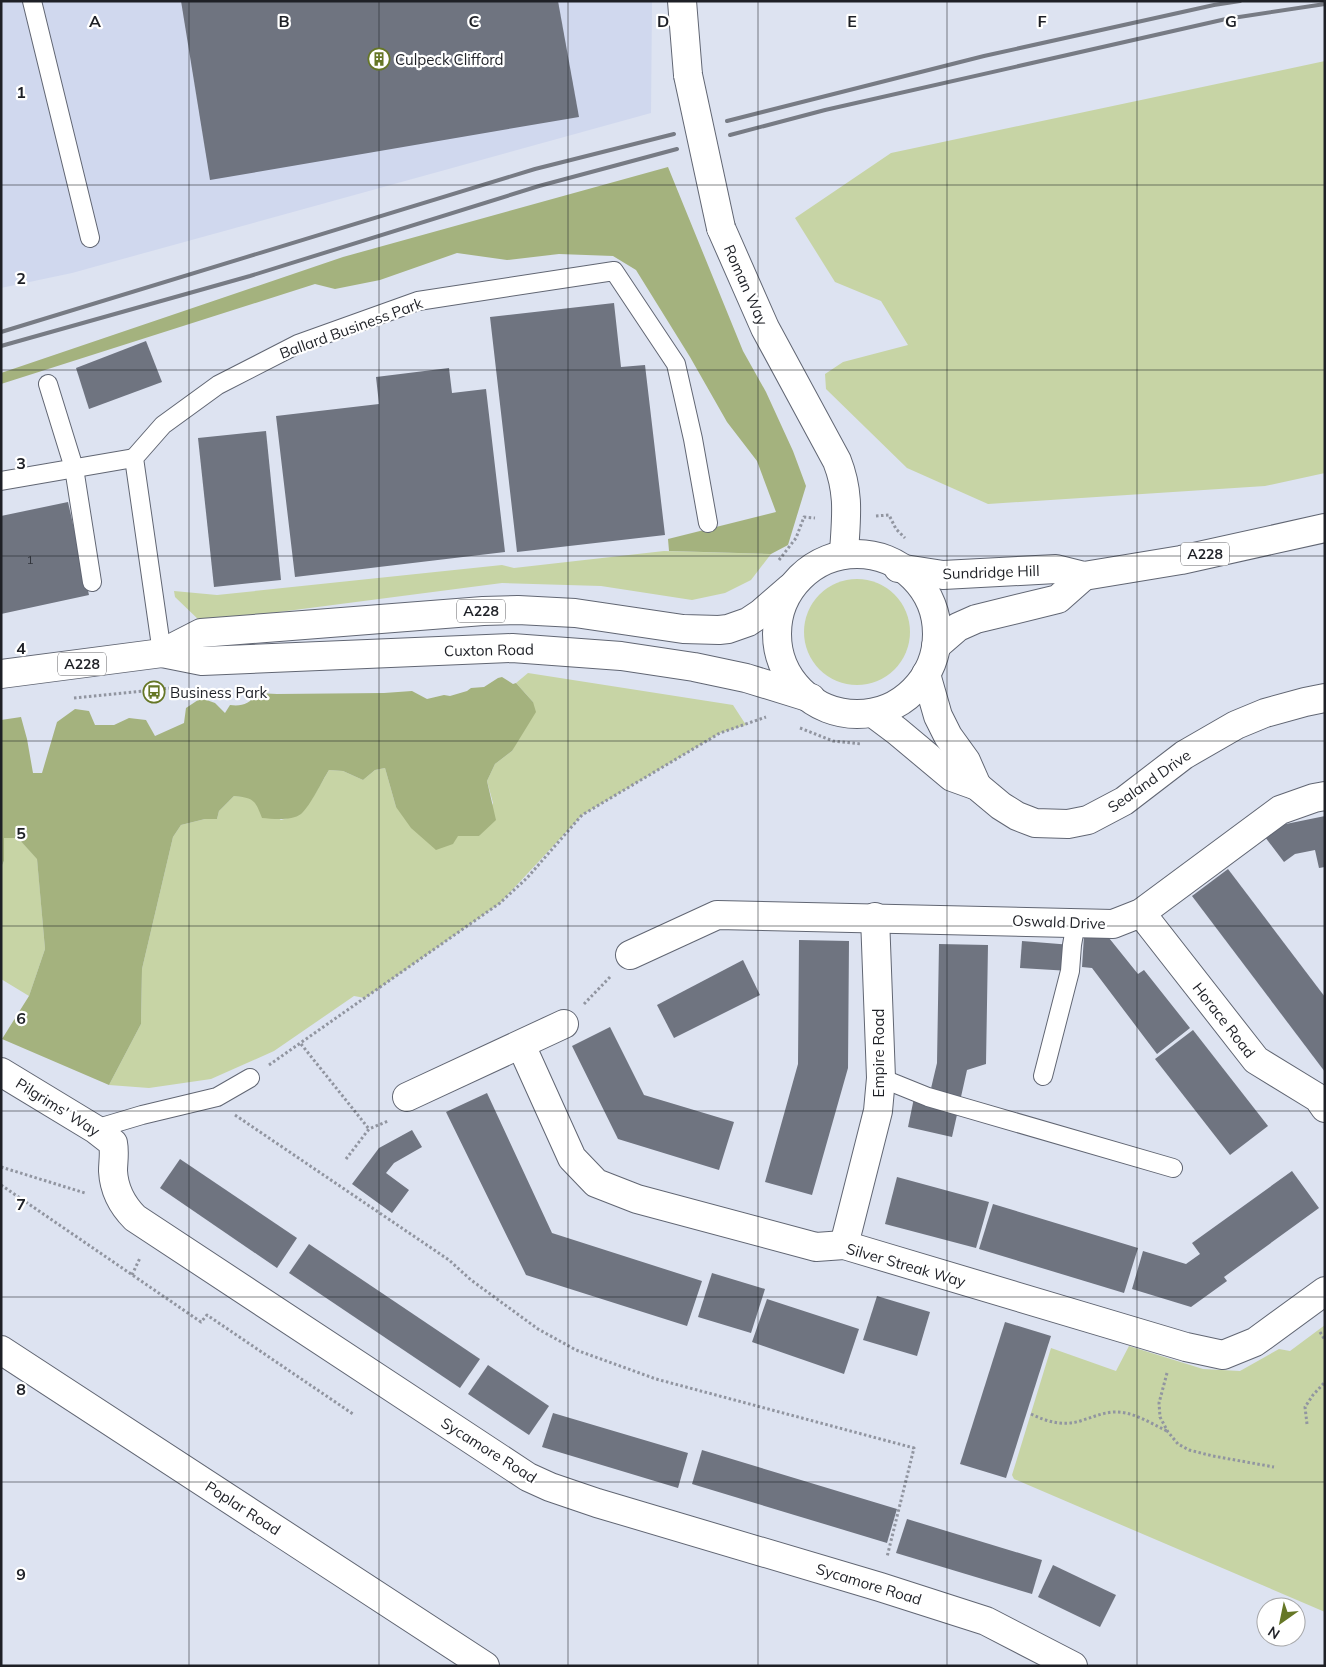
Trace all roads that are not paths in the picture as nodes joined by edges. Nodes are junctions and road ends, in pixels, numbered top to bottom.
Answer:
1 (32, 1) edge
2 (682, 1) edge
3 (90, 238) dead end
4 (48, 384) dead end
5 (134, 458) junction
6 (74, 468) junction
7 (1, 481) edge
8 (708, 523) dead end
9 (1325, 528) edge
10 (844, 553) junction
11 (897, 568) junction
12 (1084, 576) junction
13 (92, 582) dead end
14 (790, 588) junction
15 (936, 646) junction
16 (162, 653) junction
17 (1, 674) edge
18 (926, 674) junction
19 (811, 698) junction
20 (1325, 698) edge
21 (873, 713) junction
22 (977, 786) junction
23 (1325, 796) edge
24 (1141, 913) junction
25 (875, 917) junction
26 (1076, 922) junction
27 (630, 955) road end
28 (564, 1024) road end
29 (521, 1045) junction
30 (1, 1072) edge
31 (1044, 1076) dead end
32 (250, 1078) road end
33 (881, 1078) junction
34 (407, 1097) dead end
35 (1325, 1108) edge
36 (104, 1136) junction
37 (1173, 1168) dead end
38 (844, 1245) junction
39 (1325, 1291) edge
40 (1, 1350) edge
41 (485, 1666) edge
42 (1072, 1666) edge

1 - 3 lane
2 - 10 street, Roman Way, bridge
4 - 6 lane
5 - 6 lane
5 - 8 lane, Ballard Business Park
5 - 16 lane
6 - 7 lane
6 - 13 lane
9 - 12 street, Sundridge Hill / A228
10 - 11 street
10 - 14 street
11 - 12 street, Sundridge Hill / A228
11 - 15 street
12 - 15 street
14 - 16 street, Cuxton Road / A228
14 - 19 street
15 - 18 street
16 - 17 street, Cuxton Road / A228
16 - 19 street, Cuxton Road / A228
18 - 21 street
18 - 22 street, Sealand Drive
19 - 21 street
20 - 22 street, Sealand Drive
21 - 22 street, Sealand Drive
23 - 24 street, Oswald Drive
24 - 26 street, Oswald Drive
24 - 35 street, Horace Road
25 - 26 street, Oswald Drive
25 - 27 street, Oswald Drive
25 - 33 street, Empire Road
26 - 31 lane
28 - 29 street
29 - 34 street
29 - 38 street, Silver Streak Way
30 - 36 street, Pilgrims' Way
32 - 36 lane
33 - 37 lane
33 - 38 street, Empire Road
36 - 42 street, Sycamore Road
38 - 39 street, Silver Streak Way
40 - 41 street, Poplar Road

